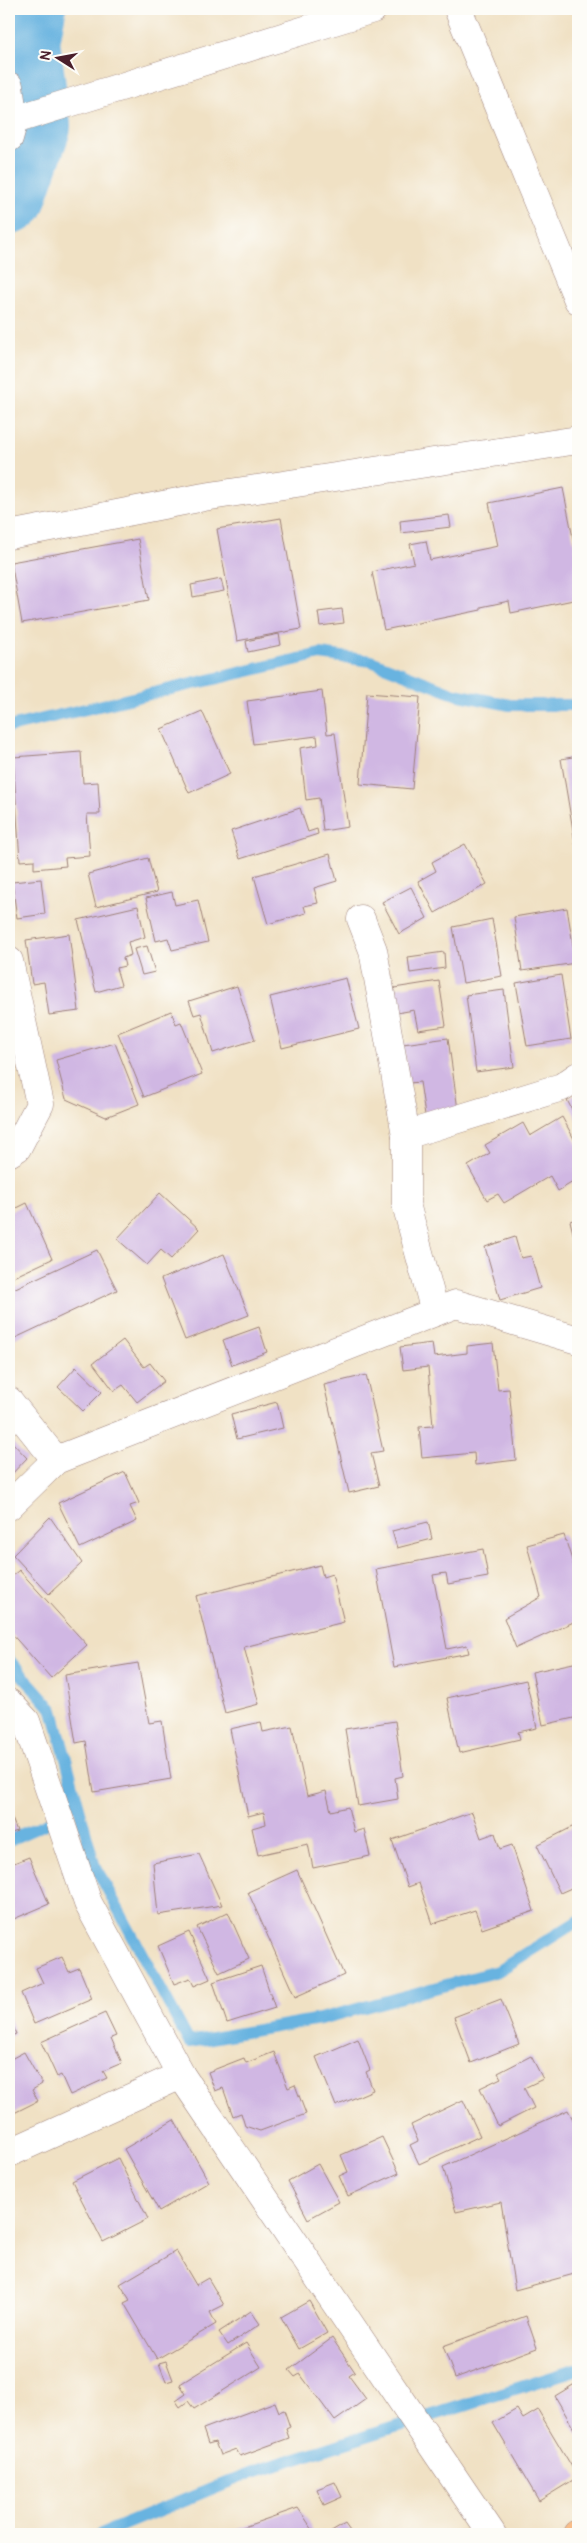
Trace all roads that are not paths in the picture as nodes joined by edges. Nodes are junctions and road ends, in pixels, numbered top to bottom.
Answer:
1 (373, 9) edge
2 (458, 9) edge
3 (9, 86) edge
4 (11, 129) edge
5 (578, 300) edge
6 (578, 440) edge
7 (9, 535) edge
8 (360, 919) dead end
9 (9, 961) edge
10 (578, 1076) edge
11 (406, 1135) junction
12 (9, 1153) edge
13 (435, 1312) junction
14 (578, 1340) edge
15 (9, 1401) edge
16 (56, 1460) junction
17 (9, 1506) edge
18 (9, 1703) edge
19 (180, 2075) junction
20 (9, 2153) edge
21 (492, 2534) edge

1 - 4 street
2 - 5 street
3 - 4 street
6 - 7 street
8 - 11 street
9 - 12 street
10 - 11 street
11 - 13 street
13 - 14 street
13 - 16 street
15 - 16 street
16 - 17 street
18 - 19 street
19 - 20 street
19 - 21 street

